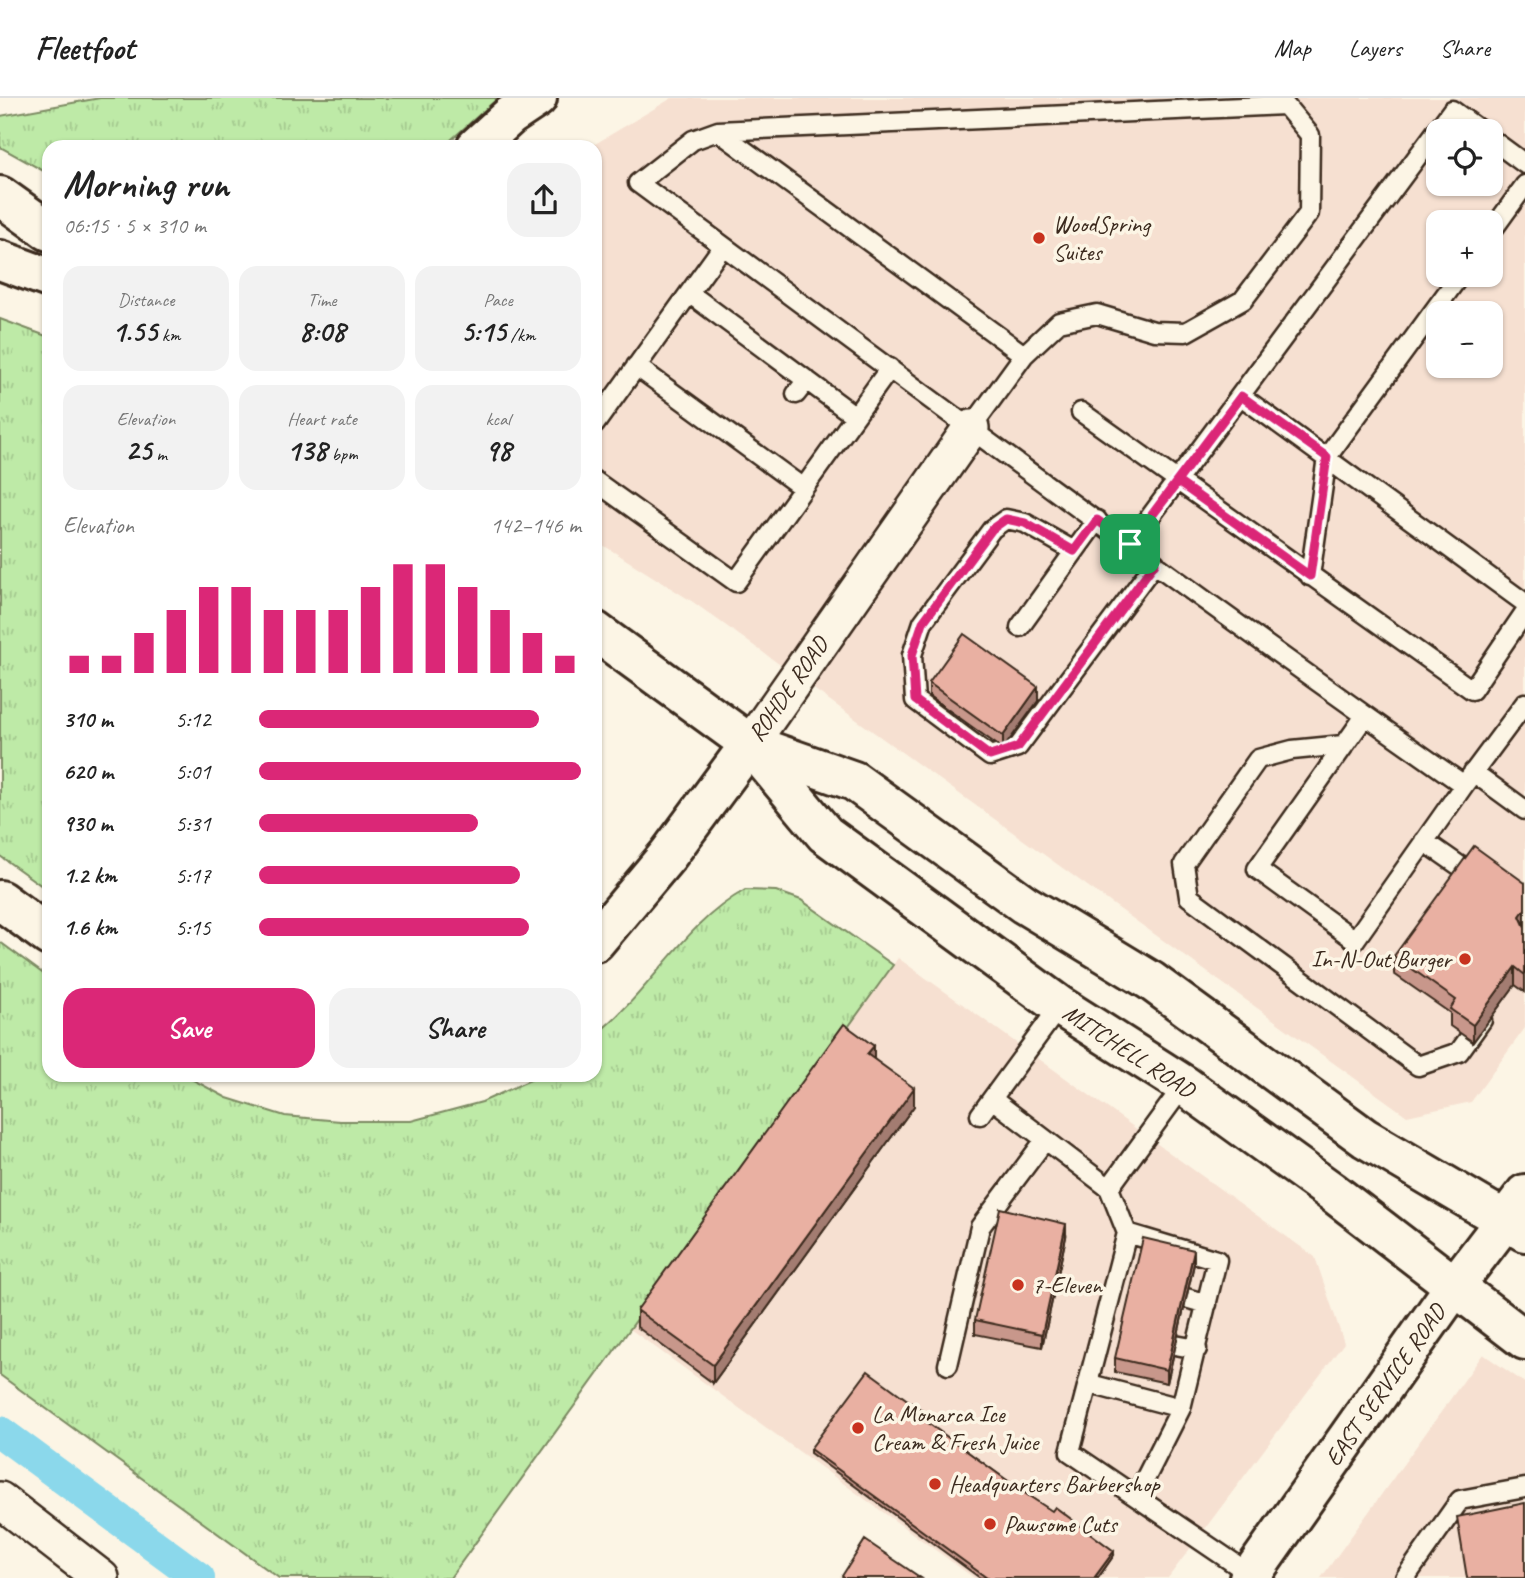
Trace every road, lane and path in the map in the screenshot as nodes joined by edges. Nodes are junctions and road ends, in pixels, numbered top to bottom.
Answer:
1 (537, 98) edge
2 (1445, 119) edge
3 (1464, 119) edge
4 (718, 131) junction
5 (484, 140) edge
6 (1426, 145) edge
7 (1503, 148) edge
8 (1525, 164) edge
9 (1525, 185) edge
10 (0, 196) edge
11 (1503, 215) edge
12 (42, 226) edge
13 (723, 246) junction
14 (0, 260) edge
15 (42, 275) edge
16 (1451, 287) edge
17 (690, 293) junction
18 (1024, 355) junction
19 (636, 366) junction
20 (890, 368) junction
21 (1241, 396) junction
22 (1081, 412) dead end
23 (602, 414) edge
24 (855, 416) junction
25 (971, 428) junction
26 (1327, 457) junction
27 (1178, 482) junction
28 (602, 486) edge
29 (803, 488) junction
30 (1097, 520) junction
31 (1130, 544) junction
32 (1074, 551) junction
33 (1155, 563) junction
34 (1310, 576) junction
35 (1525, 603) edge
36 (1525, 612) edge
37 (1020, 626) dead end
38 (602, 636) edge
39 (1522, 714) edge
40 (1364, 716) junction
41 (750, 744) junction
42 (1343, 745) junction
43 (1468, 779) junction
44 (1525, 810) edge
45 (1424, 841) junction
46 (1477, 878) edge
47 (0, 900) edge
48 (42, 931) edge
49 (602, 934) edge
50 (1060, 1006) junction
51 (1491, 1008) edge
52 (1184, 1085) junction
53 (992, 1100) junction
54 (980, 1115) dead end
55 (1045, 1140) junction
56 (1109, 1188) junction
57 (1518, 1215) edge
58 (1126, 1233) junction
59 (1116, 1280) junction
60 (1135, 1285) edge
61 (1454, 1287) junction
62 (1186, 1298) edge
63 (1207, 1304) junction
64 (1104, 1329) junction
65 (1124, 1333) edge
66 (1525, 1340) edge
67 (1175, 1345) edge
68 (1197, 1349) junction
69 (948, 1366) dead end
70 (1090, 1384) junction
71 (1181, 1408) junction
72 (1525, 1488) edge
73 (1137, 1495) junction
74 (0, 1500) edge
75 (1252, 1577) edge
76 (101, 1578) edge
77 (1405, 1578) edge

1 - 5 main road
2 - 3 lane
4 - 13 lane
4 - 18 lane
4 - 18 lane
6 - 21 lane
7 - 8 lane
9 - 11 lane
10 - 12 main road
13 - 17 lane
13 - 20 lane
14 - 15 main road
16 - 26 lane
17 - 19 lane
17 - 24 lane
18 - 25 lane
19 - 23 lane
19 - 29 lane
20 - 24 lane
20 - 25 lane
21 - 26 lane
21 - 27 lane
22 - 27 lane
24 - 29 lane
25 - 30 lane
25 - 41 street, ROHDE ROAD
26 - 34 lane
26 - 35 lane
27 - 31 lane
27 - 34 lane
28 - 29 lane
30 - 31 lane
30 - 32 lane
31 - 33 lane
32 - 33 lane
32 - 37 lane
33 - 40 lane
34 - 36 lane
38 - 41 main road, MITCHELL ROAD
39 - 43 lane
40 - 42 lane
40 - 43 lane
41 - 49 main road, ROHDE ROAD
41 - 50 main road, MITCHELL ROAD
41 - 57 main road, MITCHELL ROAD
42 - 45 lane
42 - 51 lane
43 - 44 lane
43 - 45 lane
45 - 46 lane
47 - 48 main road
50 - 52 main road, MITCHELL ROAD
50 - 53 lane
52 - 56 lane
52 - 61 main road, MITCHELL ROAD
53 - 54 lane
53 - 55 lane
55 - 56 lane
55 - 69 lane
56 - 58 lane
57 - 61 main road, EAST SERVICE ROAD
58 - 59 lane
58 - 63 lane
59 - 60 lane
59 - 64 lane
61 - 66 main road, MITCHELL ROAD
61 - 75 main road, EAST SERVICE ROAD
62 - 63 lane
63 - 68 lane
64 - 65 lane
64 - 70 lane
67 - 68 lane
68 - 71 lane
70 - 71 lane
70 - 73 lane
71 - 73 lane
72 - 77 lane
73 - 75 lane
74 - 76 street

